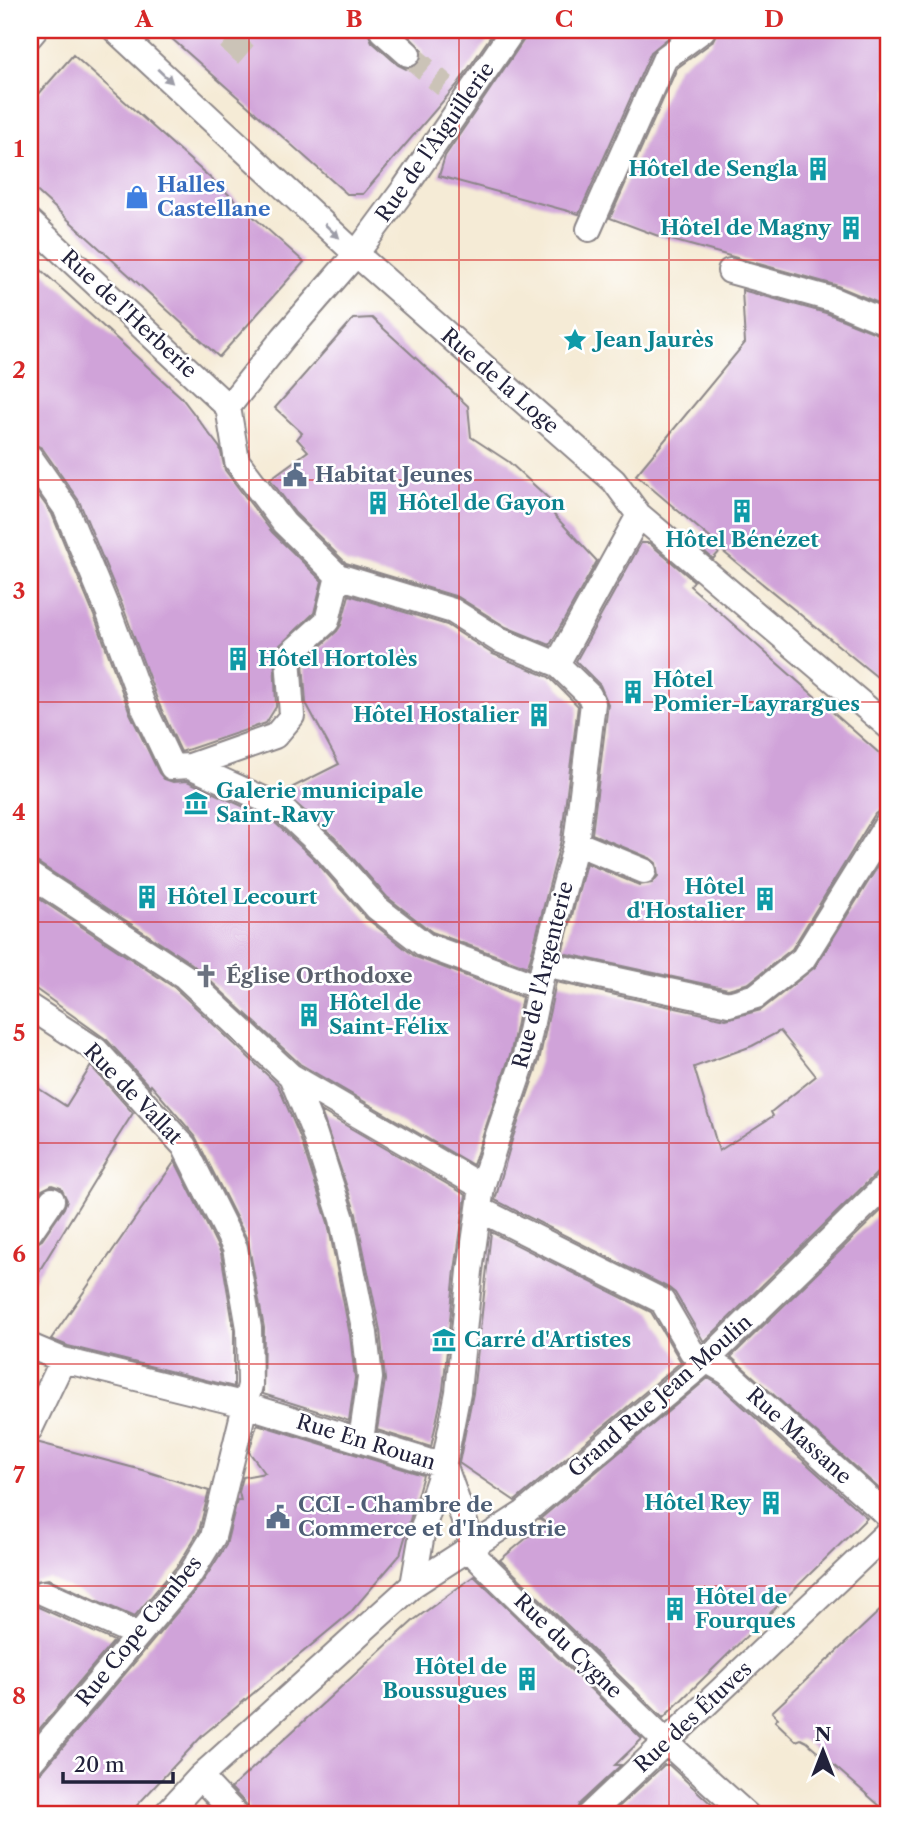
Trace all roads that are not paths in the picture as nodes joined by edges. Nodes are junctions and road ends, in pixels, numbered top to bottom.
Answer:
1 (35, 30) edge
2 (115, 30) edge
3 (513, 30) edge
4 (703, 30) edge
5 (382, 32) dead end
6 (30, 36) edge
7 (408, 54) tunnel mouth
8 (30, 222) edge
9 (589, 229) dead end
10 (356, 254) junction
11 (730, 271) dead end
12 (888, 323) edge
13 (228, 407) junction
14 (30, 457) edge
15 (639, 515) junction
16 (338, 576) junction
17 (557, 664) junction
18 (888, 726) edge
19 (181, 767) junction
20 (888, 822) edge
21 (576, 843) junction
22 (644, 871) dead end
23 (33, 884) edge
24 (542, 975) junction
25 (30, 1007) edge
26 (291, 1076) junction
27 (888, 1183) edge
28 (481, 1198) junction
29 (51, 1200) dead end
30 (30, 1232) edge
31 (30, 1346) edge
32 (63, 1360) junction
33 (707, 1360) junction
34 (246, 1405) junction
35 (30, 1429) edge
36 (361, 1440) junction
37 (444, 1464) junction
38 (888, 1516) edge
39 (888, 1532) edge
40 (472, 1547) junction
41 (413, 1585) junction
42 (44, 1593) dead end
43 (138, 1634) junction
44 (666, 1742) junction
45 (30, 1763) edge
46 (200, 1777) junction
47 (165, 1815) edge
48 (236, 1815) edge
49 (589, 1815) edge
50 (747, 1815) edge

1 - 6 street
2 -> 10 street, Rue de la Loge
3 - 10 street, Rue de l'Aiguillerie
4 - 9 street
5 - 7 street
8 - 13 street, Rue de l'Herberie
10 - 13 street, Rue de l'Aiguillerie
10 - 15 street, Rue de la Loge
11 - 12 street
13 - 16 street
14 - 19 street
15 - 17 street
15 - 18 street, Rue de la Loge
16 - 17 street
16 - 19 street
17 - 21 street, Rue de l'Argenterie
19 - 24 street
20 - 24 street
21 - 22 street
21 - 24 street, Rue de l'Argenterie
23 - 26 street
24 - 28 street, Rue de l'Argenterie
25 - 34 street, Rue de Vallat
26 - 28 street, Rue Massane
26 - 36 street
27 - 33 street, Grand Rue Jean Moulin
28 - 33 street, Rue Massane
28 - 37 street, Rue de l'Argenterie
29 - 30 street
31 - 32 street, Rue En Rouan
32 - 34 street, Rue En Rouan
32 - 35 street
33 - 38 street, Rue Massane
33 - 40 street, Grand Rue Jean Moulin
34 - 36 street, Rue En Rouan
34 - 43 street, Rue Cope Cambes
36 - 37 street, Rue En Rouan
37 - 40 street, Rue En Rouan
37 - 41 street
39 - 44 street, Rue des Étuves
40 - 41 street, Grand Rue Jean Moulin
40 - 44 street, Rue du Cygne
41 - 46 street, Grand Rue Jean Moulin
42 - 43 street
43 - 45 street, Rue Cope Cambes
44 - 49 street, Rue des Étuves
44 - 50 street, Rue du Cygne
46 - 47 street, Grand Rue Jean Moulin
46 - 48 street

